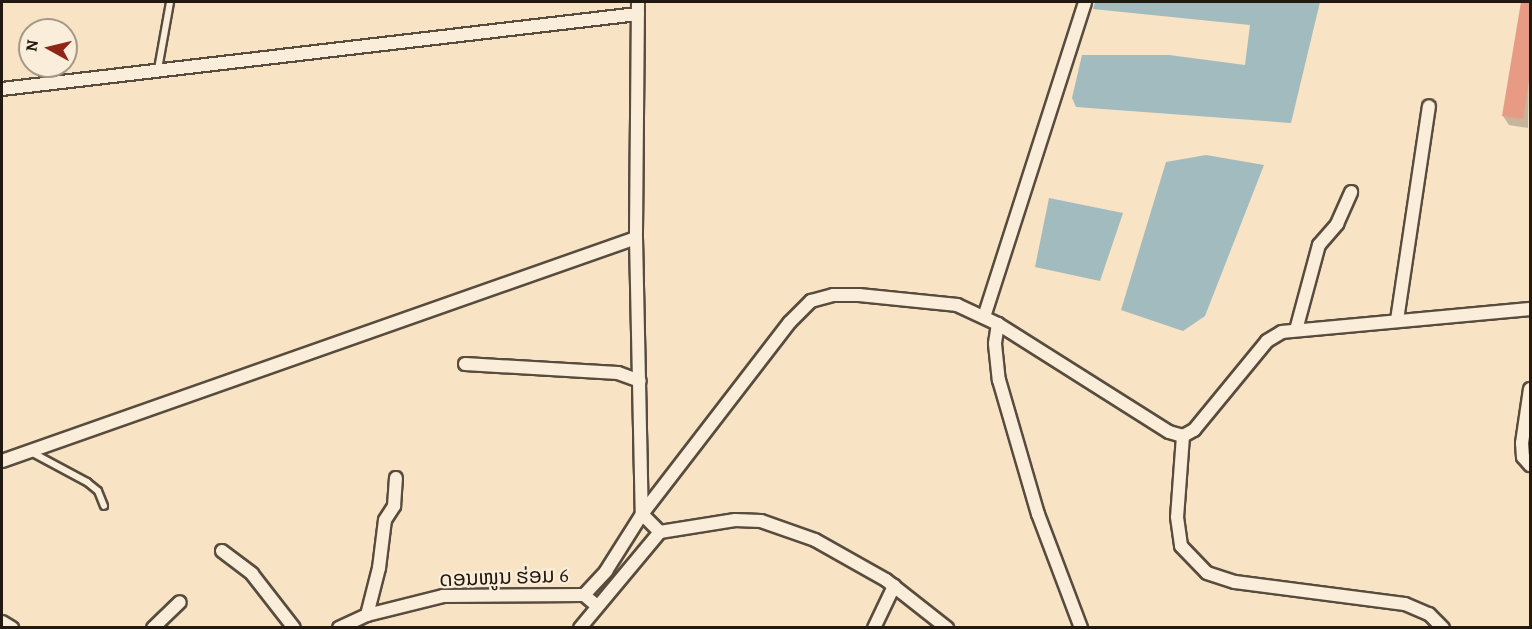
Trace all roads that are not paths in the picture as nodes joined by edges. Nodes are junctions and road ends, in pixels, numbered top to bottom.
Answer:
1 (170, 2) edge
2 (1085, 2) edge
3 (638, 8) edge
4 (158, 69) junction
5 (2, 89) edge
6 (1429, 106) dead end
7 (1351, 192) dead end
8 (636, 238) junction
9 (1530, 309) edge
10 (984, 317) junction
11 (1397, 320) junction
12 (998, 324) junction
13 (1296, 330) junction
14 (465, 364) dead end
15 (640, 381) junction
16 (1530, 389) edge
17 (1183, 436) junction
18 (28, 451) junction
19 (2, 460) edge
20 (1530, 465) edge
21 (396, 478) dead end
22 (104, 506) dead end
23 (642, 514) junction
24 (660, 532) junction
25 (222, 551) dead end
26 (894, 586) junction
27 (584, 594) junction
28 (180, 602) dead end
29 (597, 606) junction
30 (367, 615) junction
31 (2, 622) edge
32 (12, 627) edge
33 (153, 627) edge
34 (294, 627) edge
35 (339, 627) edge
36 (580, 627) edge
37 (874, 627) edge
38 (947, 627) edge
39 (1081, 627) edge
40 (1443, 627) edge

1 - 4 lane
2 - 10 street
3 - 4 street
3 - 8 street
4 - 5 street
6 - 11 street
7 - 13 street
8 - 15 street
8 - 18 street
9 - 11 street
10 - 12 street
10 - 23 street
11 - 13 street
12 - 17 street
12 - 39 street
13 - 17 street
14 - 15 street
15 - 23 street
16 - 20 street
17 - 40 street
18 - 19 street
18 - 22 lane
21 - 30 street
23 - 24 street
23 - 27 street
24 - 26 street
24 - 29 street
25 - 34 street
26 - 37 street
26 - 38 street
27 - 29 street, ດອນໜູນ ຮ່ອມ 6
27 - 30 street, ດອນໜູນ ຮ່ອມ 6
28 - 33 street
29 - 36 street
30 - 35 street, ດອນໜູນ ຮ່ອມ 6
31 - 32 street

